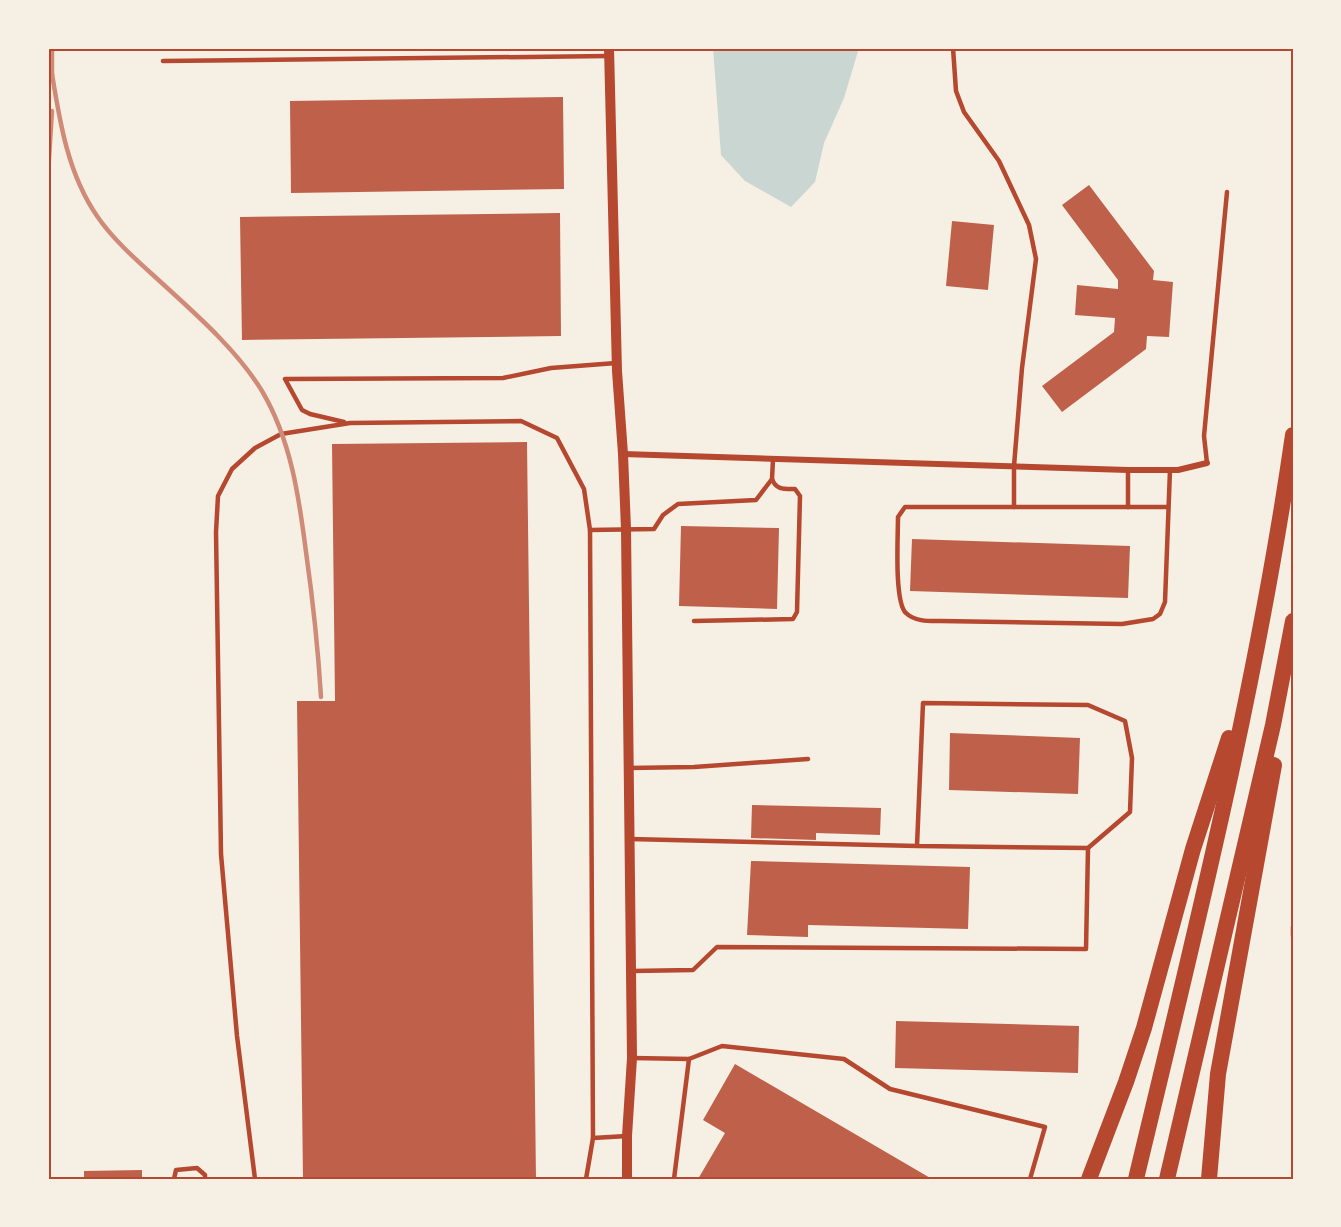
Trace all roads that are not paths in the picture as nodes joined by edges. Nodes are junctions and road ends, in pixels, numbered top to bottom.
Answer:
1 (953, 48) edge
2 (609, 52) edge
3 (164, 61) dead end
4 (1227, 192) dead end
5 (616, 363) junction
6 (350, 423) junction
7 (1293, 435) edge
8 (623, 454) junction
9 (772, 459) junction
10 (1207, 463) joint
11 (1014, 465) junction
12 (1128, 470) junction
13 (1170, 470) junction
14 (772, 479) junction
15 (1014, 507) junction
16 (1128, 507) junction
17 (1168, 507) junction
18 (590, 530) junction
19 (626, 530) junction
20 (694, 621) dead end
21 (1293, 621) edge
22 (1259, 643) junction
23 (1293, 643) edge
24 (808, 759) dead end
25 (628, 768) junction
26 (630, 839) junction
27 (917, 846) junction
28 (1088, 848) junction
29 (1293, 927) edge
30 (1293, 936) edge
31 (632, 971) junction
32 (633, 1058) junction
33 (689, 1059) junction
34 (627, 1136) junction
35 (593, 1138) junction
36 (174, 1179) edge
37 (205, 1179) edge
38 (255, 1179) edge
39 (586, 1179) edge
40 (627, 1179) edge
41 (674, 1179) edge
42 (1030, 1179) edge
43 (1089, 1179) edge
44 (1136, 1179) edge
45 (1167, 1179) edge
46 (1209, 1179) edge

1 - 11 lane
2 - 3 lane
2 - 5 street
4 - 10 lane
5 - 6 lane
5 - 8 street
6 - 18 lane
6 - 38 lane
7 - 22 highway
8 - 9 street
8 - 19 street
9 - 11 street
9 - 14 lane
10 - 13 street
11 - 12 street
11 - 15 lane
12 - 13 street
12 - 16 lane
13 - 17 lane
14 - 19 lane
14 - 20 lane
15 - 16 lane
15 - 17 lane
16 - 17 lane
18 - 19 lane
18 - 35 lane
19 - 25 street
21 - 45 highway
22 - 43 highway
22 - 44 highway
23 - 46 highway
24 - 25 lane
25 - 26 street
26 - 27 lane
26 - 31 street
27 - 28 lane
27 - 28 lane
28 - 31 lane
29 - 30 lane
31 - 32 street
32 - 33 lane
32 - 34 street
33 - 41 lane
33 - 42 lane
34 - 35 lane
34 - 40 street
35 - 39 lane
36 - 37 lane

